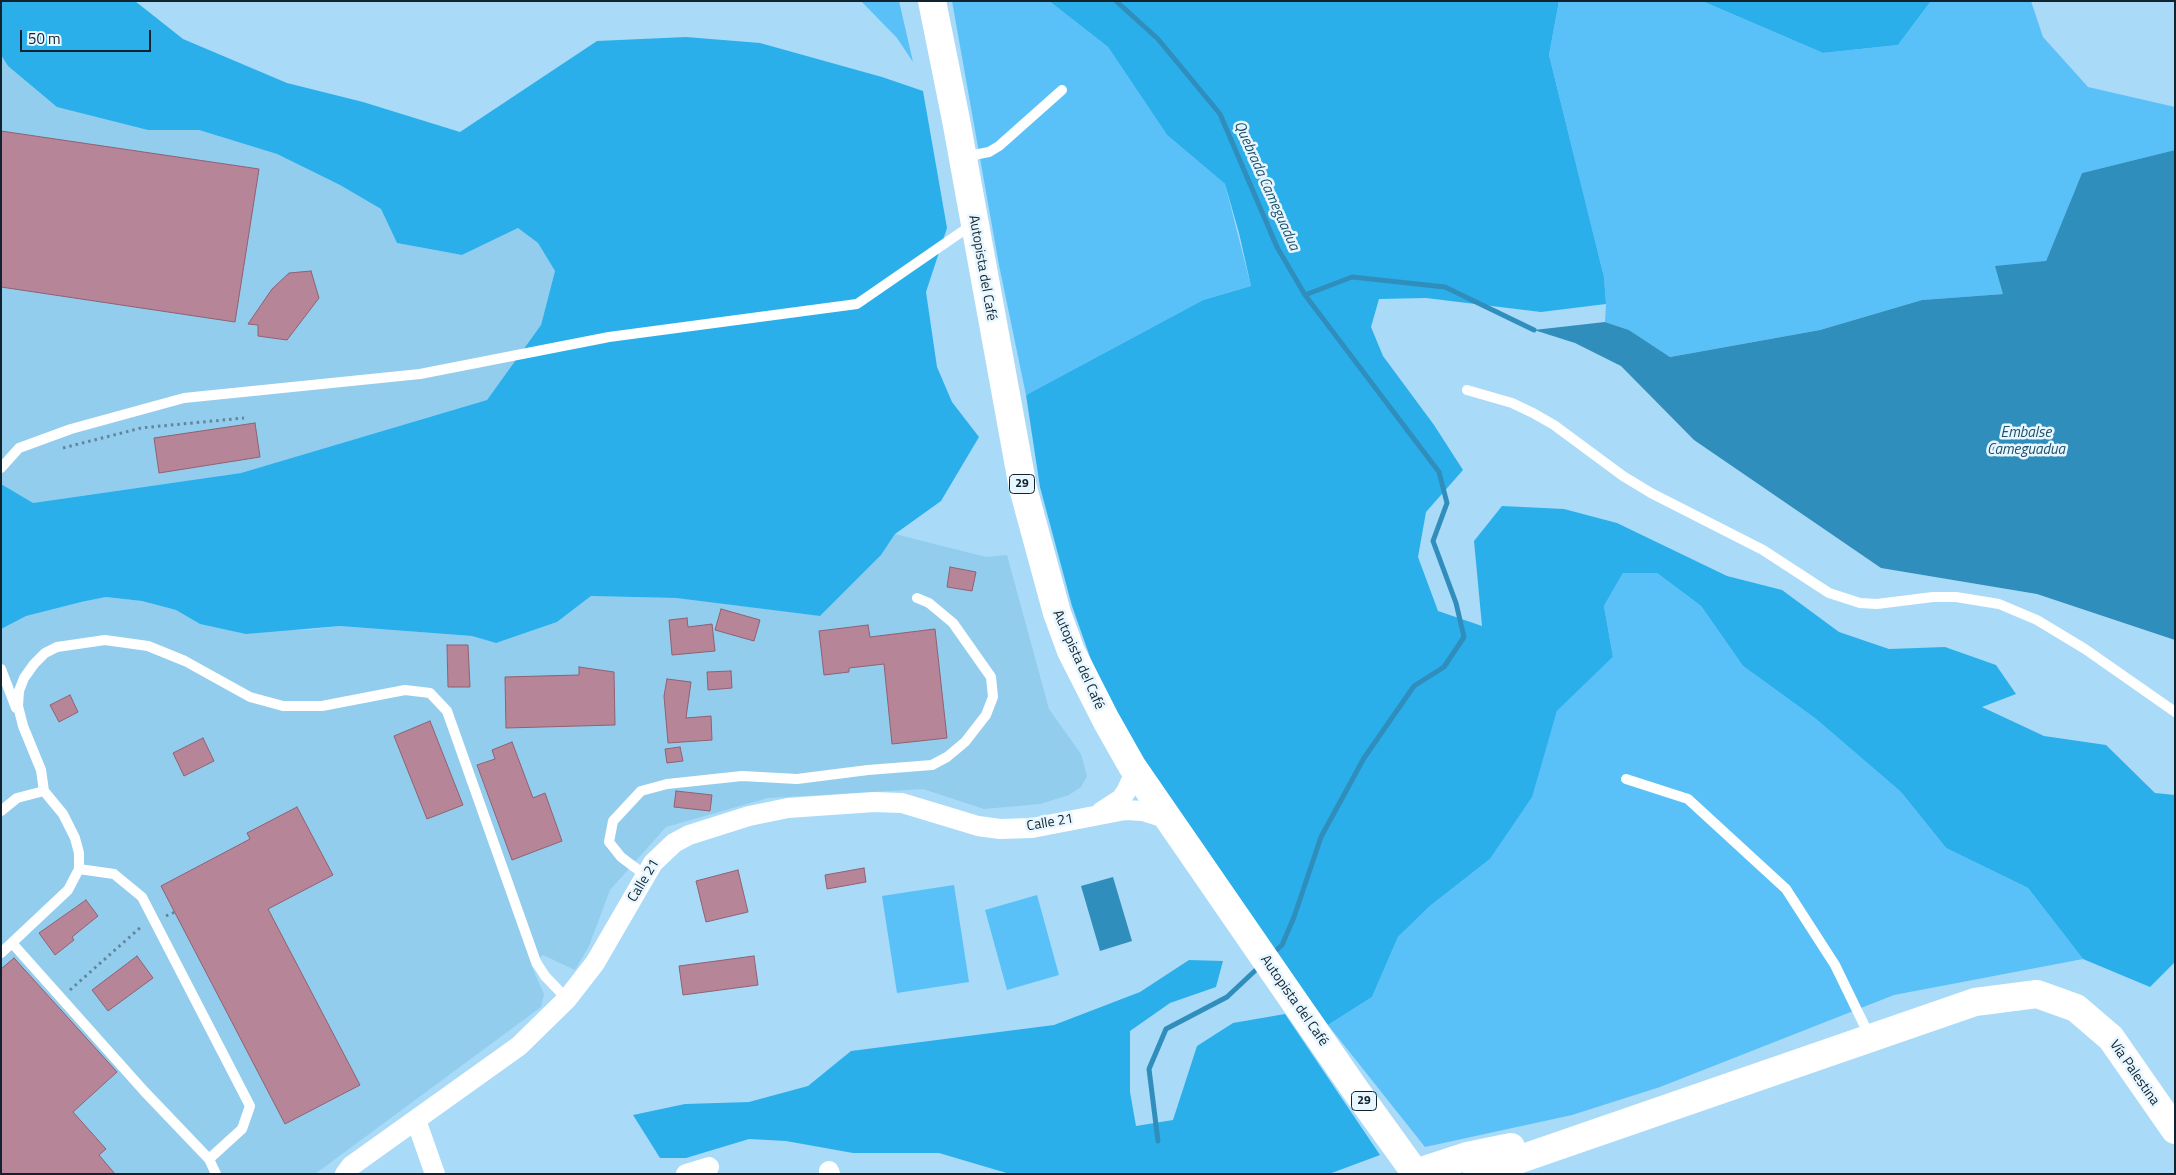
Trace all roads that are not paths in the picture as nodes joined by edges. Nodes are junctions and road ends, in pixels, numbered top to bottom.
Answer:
1 (932, 1) edge
2 (1062, 90) dead end
3 (962, 158) junction
4 (974, 223) junction
5 (1467, 390) dead end
6 (1, 468) edge
7 (917, 598) dead end
8 (1, 669) edge
9 (2175, 712) edge
10 (23, 726) junction
11 (1132, 766) junction
12 (1626, 779) dead end
13 (44, 791) junction
14 (1, 811) edge
15 (1099, 814) junction
16 (1168, 818) junction
17 (79, 869) junction
18 (645, 875) junction
19 (12, 943) junction
20 (1, 953) edge
21 (567, 999) junction
22 (1870, 1038) junction
23 (416, 1120) junction
24 (1613, 1128) junction
25 (2175, 1130) edge
26 (209, 1159) junction
27 (1472, 1165) edge
28 (709, 1167) dead end
29 (1515, 1168) edge
30 (216, 1174) edge
31 (345, 1174) edge
32 (434, 1174) edge
33 (686, 1174) edge
34 (1414, 1174) edge

1 - 3 main road, Autopista del Café / 29
2 - 3 lane
3 - 4 main road, Autopista del Café / 29
4 - 6 lane
4 - 11 main road, Autopista del Café / 29
5 - 9 lane
7 - 18 lane
8 - 10 lane
10 - 13 lane
10 - 21 lane
11 - 15 street, Calle 21
11 - 16 main road, Autopista del Café / 29
12 - 22 lane
13 - 14 lane
13 - 17 lane
15 - 16 street, Calle 21
15 - 18 street, Calle 21
16 - 34 main road, Autopista del Café / 29
17 - 19 lane
17 - 26 lane
18 - 21 street, Calle 21
19 - 20 lane
19 - 26 lane
21 - 23 street, Calle 21
22 - 24 main road
22 - 25 main road, Vía Palestina
23 - 31 street, Calle 21
23 - 32 street
24 - 27 main road
24 - 29 main road
26 - 30 lane
27 - 29 main road
27 - 34 main road
28 - 33 street

